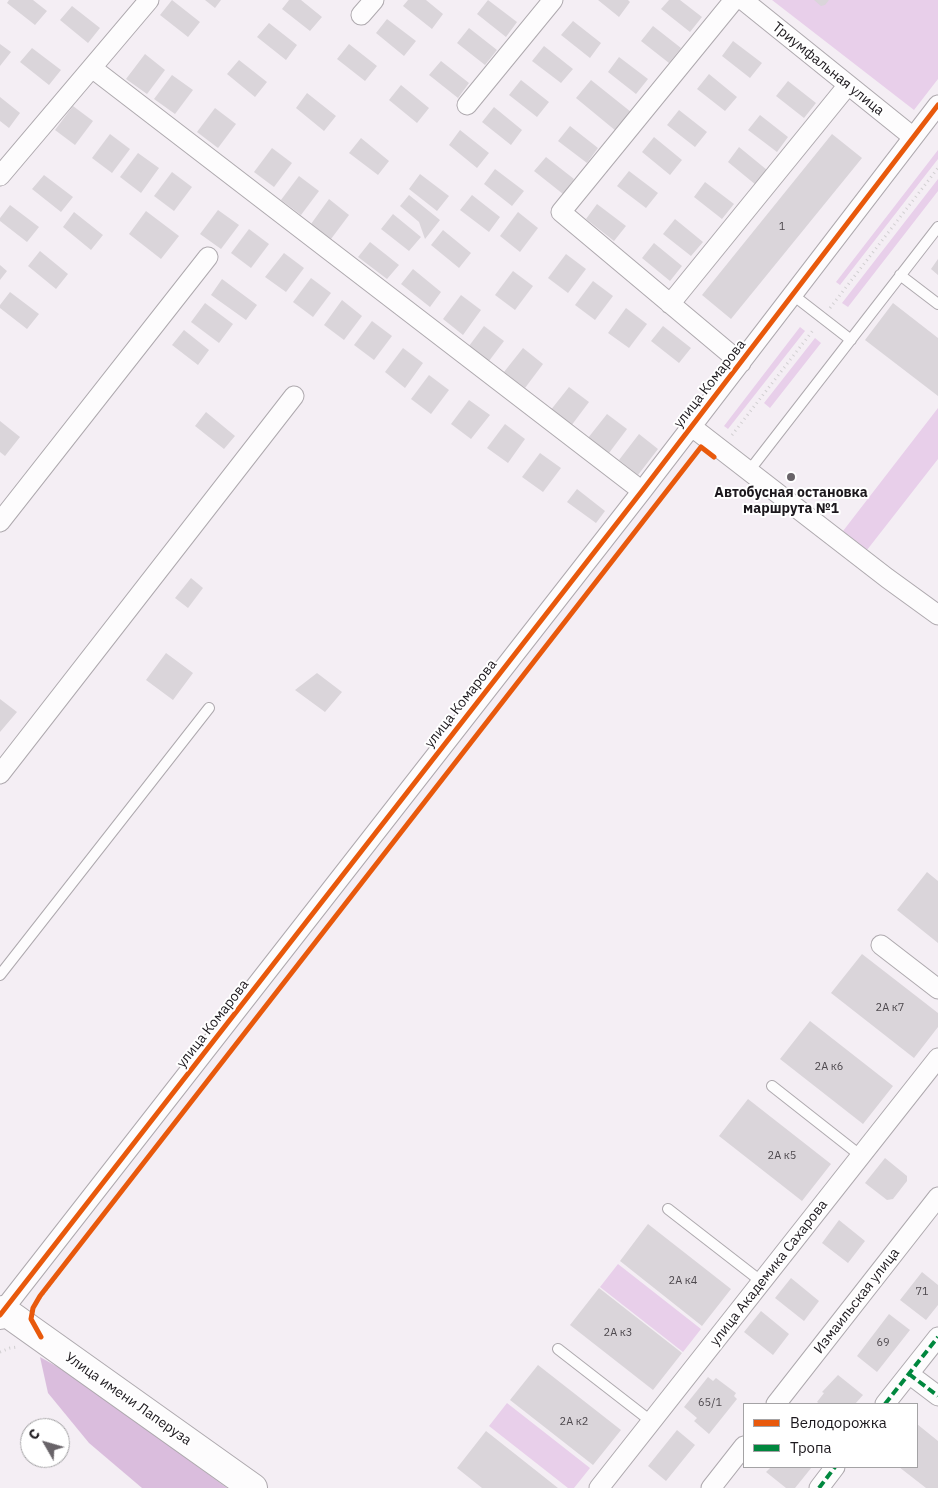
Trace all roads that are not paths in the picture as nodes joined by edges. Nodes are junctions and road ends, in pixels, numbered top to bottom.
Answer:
1 (148, 0) edge
2 (374, 0) edge
3 (553, 0) edge
4 (734, 0) edge
5 (743, 0) edge
6 (361, 15) dead end
7 (92, 68) junction
8 (848, 85) junction
9 (467, 105) dead end
10 (938, 105) edge
11 (913, 138) junction
12 (0, 176) edge
13 (938, 227) edge
14 (208, 257) dead end
15 (900, 275) junction
16 (793, 295) junction
17 (670, 304) junction
18 (938, 304) edge
19 (850, 340) junction
20 (741, 363) junction
21 (294, 396) dead end
22 (692, 427) junction
23 (749, 471) junction
24 (642, 490) junction
25 (0, 522) edge
26 (938, 615) edge
27 (209, 708) dead end
28 (0, 774) edge
29 (881, 945) dead end
30 (0, 975) edge
31 (938, 989) edge
32 (938, 1058) edge
33 (772, 1086) dead end
34 (861, 1156) junction
35 (938, 1197) edge
36 (668, 1209) dead end
37 (762, 1282) junction
38 (1, 1311) edge
39 (938, 1337) edge
40 (558, 1349) dead end
41 (909, 1374) junction
42 (938, 1396) edge
43 (777, 1403) edge
44 (886, 1403) edge
45 (652, 1422) junction
46 (743, 1447) edge
47 (834, 1468) edge
48 (253, 1488) edge
49 (599, 1488) edge
50 (711, 1488) edge
51 (819, 1488) edge

1 - 7 street
2 - 6 street
3 - 9 street
4 - 17 street
5 - 8 street, Триумфальная улица
7 - 12 street
7 - 24 street
8 - 11 street, Триумфальная улица
8 - 17 street
10 - 11 street, улица Комарова
11 - 16 street, улица Комарова
13 - 15 lane
14 - 25 street
15 - 18 lane
15 - 19 lane
16 - 19 lane
16 - 20 street, улица Комарова
17 - 20 street
19 - 23 lane
20 - 22 street, улица Комарова
21 - 28 street
22 - 23 street
22 - 24 street, улица Комарова
23 - 26 street
24 - 38 street, улица Комарова
27 - 30 lane
29 - 31 street
32 - 34 street, улица Академика Сахарова
33 - 34 lane
34 - 37 street, улица Академика Сахарова
35 - 43 street, Измаильская улица
36 - 37 lane
37 - 45 street, улица Академика Сахарова
38 - 48 street, Улица имени Лаперуза
39 - 41 street
40 - 45 lane
41 - 42 street
41 - 44 street
45 - 49 street, улица Академика Сахарова
46 - 50 street
47 - 51 street

